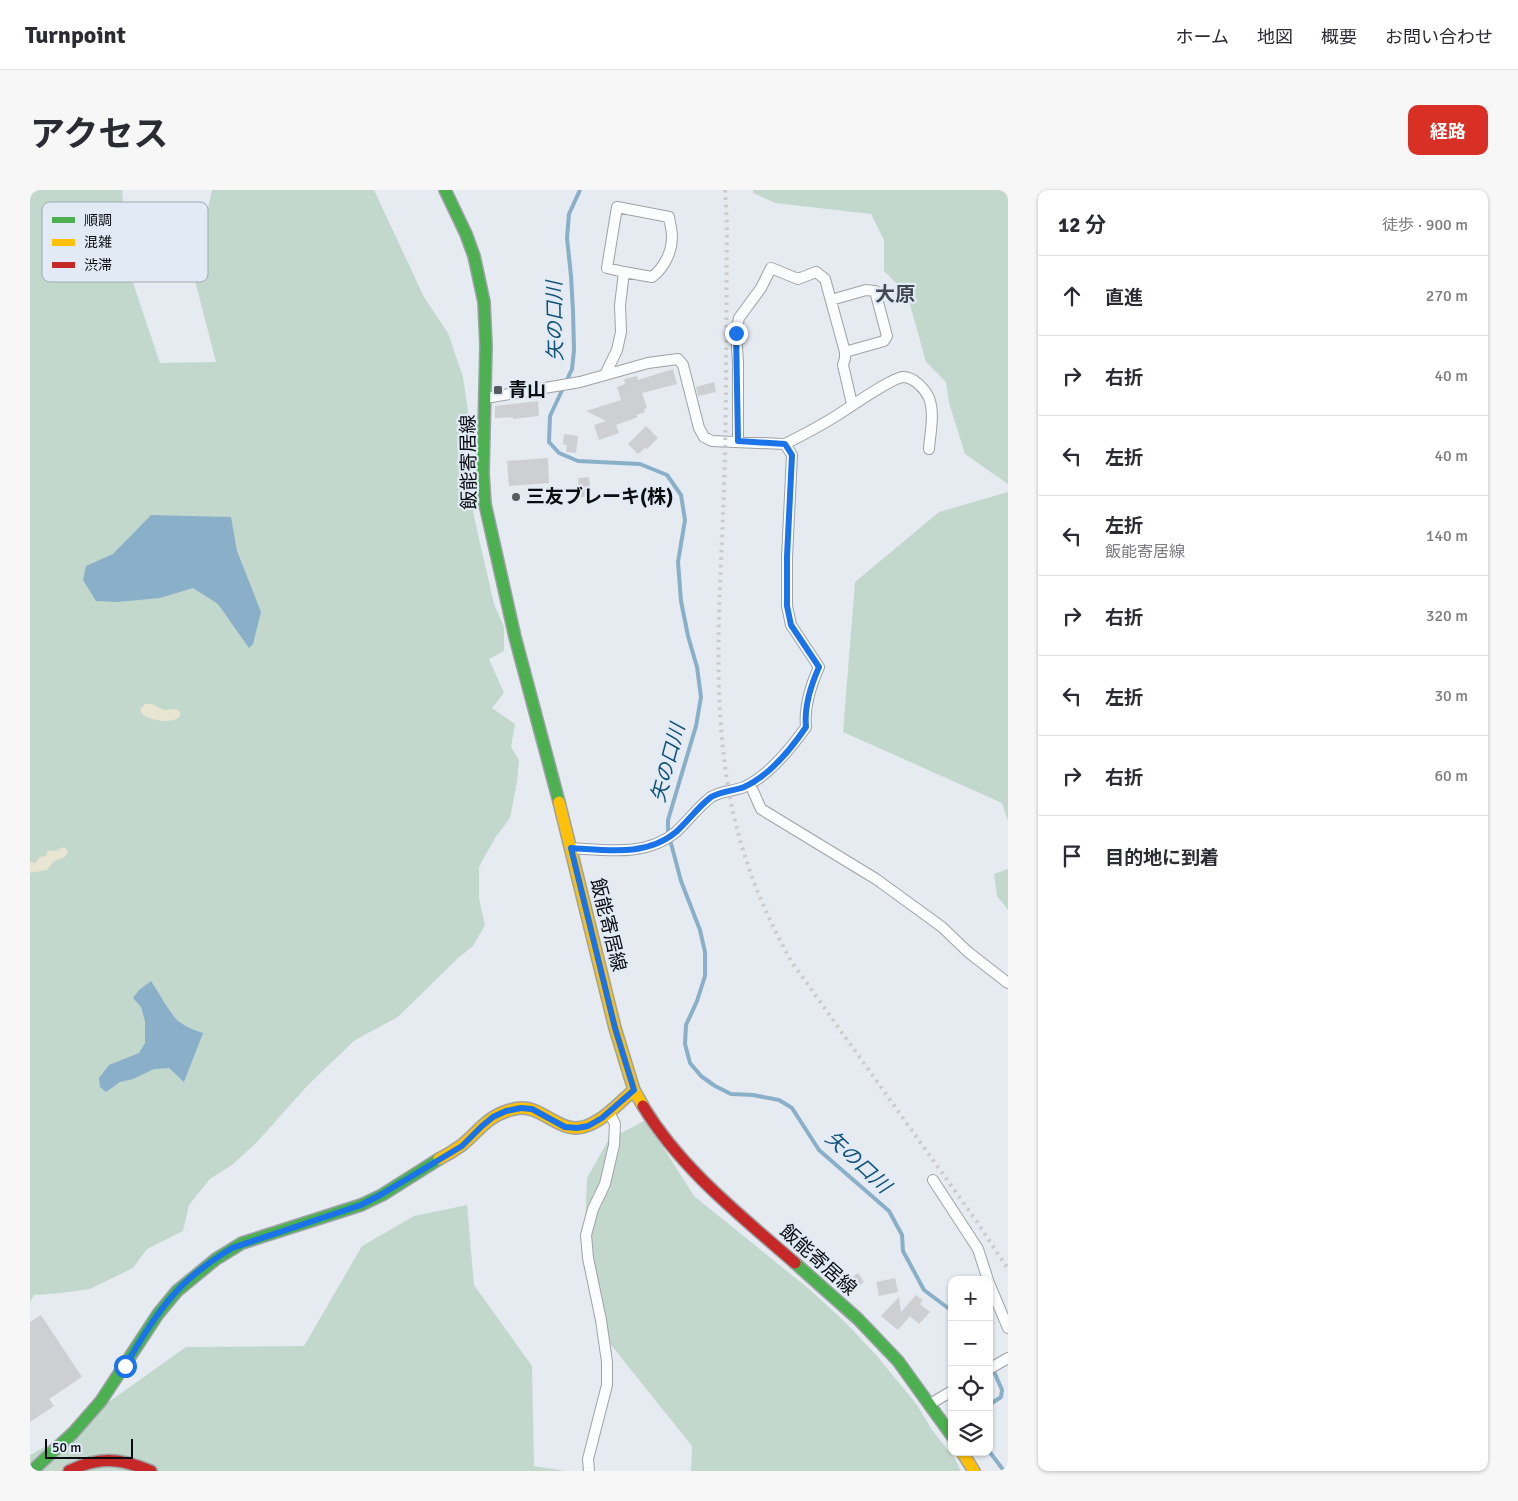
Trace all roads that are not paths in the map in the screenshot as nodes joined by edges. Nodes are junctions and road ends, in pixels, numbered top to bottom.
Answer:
1 (445, 190) edge
2 (624, 272) junction
3 (831, 300) junction
4 (845, 352) junction
5 (605, 375) junction
6 (486, 398) junction
7 (852, 404) junction
8 (738, 441) junction
9 (785, 444) junction
10 (929, 449) dead end
11 (750, 784) junction
12 (571, 848) junction
13 (1008, 982) edge
14 (634, 1090) junction
15 (609, 1112) junction
16 (933, 1180) dead end
17 (987, 1276) edge
18 (993, 1291) edge
19 (1008, 1328) edge
20 (1008, 1358) edge
21 (993, 1367) edge
22 (948, 1393) edge
23 (930, 1404) junction
24 (948, 1430) edge
25 (965, 1456) edge
26 (32, 1471) edge
27 (69, 1471) edge
28 (151, 1471) edge
29 (589, 1471) edge
30 (974, 1471) edge

1 - 6 main road, 飯能寄居線
2 - 2 street
2 - 5 street
3 - 4 street
3 - 4 street
3 - 8 street
4 - 7 street
5 - 6 street
5 - 8 street
6 - 12 main road, 飯能寄居線
7 - 9 street
7 - 10 street
8 - 9 street
9 - 11 street
11 - 12 street
11 - 13 street
12 - 14 main road, 飯能寄居線
14 - 15 main road
14 - 23 main road, 飯能寄居線
15 - 26 main road
15 - 29 street
16 - 17 street
18 - 19 street
20 - 21 street
22 - 23 street
23 - 24 main road, 飯能寄居線
25 - 30 main road
27 - 28 main road

